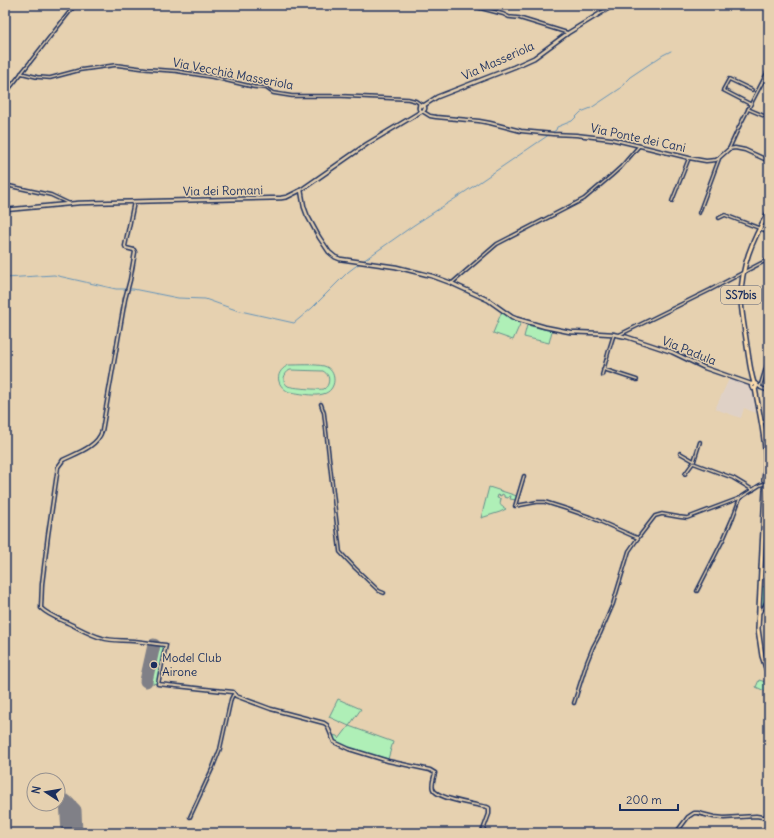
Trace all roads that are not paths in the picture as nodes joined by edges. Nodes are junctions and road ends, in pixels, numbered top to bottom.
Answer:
1 (75, 5) edge
2 (468, 5) edge
3 (614, 5) edge
4 (568, 33) junction
5 (769, 69) edge
6 (21, 73) junction
7 (757, 93) junction
8 (5, 94) edge
9 (419, 104) junction
10 (751, 104) junction
11 (419, 108) junction
12 (424, 108) junction
13 (748, 109) junction
14 (422, 111) junction
15 (426, 113) junction
16 (417, 114) junction
17 (769, 118) edge
18 (639, 146) junction
19 (729, 149) junction
20 (688, 158) junction
21 (719, 158) junction
22 (769, 161) edge
23 (5, 185) edge
24 (301, 190) junction
25 (672, 201) dead end
26 (134, 202) junction
27 (71, 204) junction
28 (5, 210) edge
29 (769, 211) edge
30 (699, 213) dead end
31 (720, 218) dead end
32 (759, 228) junction
33 (769, 232) edge
34 (769, 259) edge
35 (744, 272) junction
36 (451, 283) junction
37 (614, 334) junction
38 (618, 335) junction
39 (769, 358) edge
40 (603, 369) junction
41 (602, 375) dead end
42 (637, 380) dead end
43 (756, 386) junction
44 (769, 391) edge
45 (321, 404) dead end
46 (760, 420) junction
47 (769, 424) edge
48 (700, 442) dead end
49 (680, 453) dead end
50 (694, 462) junction
51 (685, 474) dead end
52 (524, 476) dead end
53 (766, 481) edge
54 (760, 485) junction
55 (765, 489) junction
56 (753, 490) junction
57 (740, 498) junction
58 (638, 538) junction
59 (697, 591) dead end
60 (384, 593) dead end
61 (769, 596) edge
62 (758, 614) junction
63 (769, 677) edge
64 (234, 695) junction
65 (574, 703) dead end
66 (190, 817) dead end
67 (769, 818) edge
68 (482, 833) edge
69 (676, 833) edge

1 - 6 street
2 - 4 street
3 - 4 main road, Via Masseriola
4 - 12 main road, Via Masseriola
5 - 7 street
6 - 8 street
6 - 9 street, Via Vecchià Masseriola
7 - 10 street
7 - 10 street
9 - 11 street
9 - 12 street, Via Vecchià Masseriola
10 - 13 street
11 - 12 main road
11 - 14 main road
11 - 16 main road
12 - 14 main road, Via dei Romani
12 - 15 street
13 - 17 street
13 - 19 street
14 - 15 street, Via Ponte dei Cani
14 - 16 main road, Via dei Romani
15 - 18 street, Via Ponte dei Cani
16 - 24 main road, Via dei Romani
18 - 20 street, Via Ponte dei Cani
18 - 36 street
19 - 21 street
19 - 22 street
20 - 21 street, Via Ponte dei Cani
20 - 25 street
21 - 30 street
23 - 27 street
24 - 26 main road, Via dei Romani
24 - 36 main road, Via Padula
26 - 27 main road, Via dei Romani
26 - 64 street
27 - 28 main road, Via dei Romani
29 - 32 main road, SS7bis
31 - 32 street
32 - 33 street
32 - 35 main road, SS7bis
34 - 35 street
35 - 38 street
35 - 43 main road, SS7bis
36 - 37 main road, Via Padula
37 - 38 main road, Via Padula
37 - 40 street
38 - 43 main road, Via Padula
39 - 43 street
40 - 41 street
40 - 42 street
43 - 44 street
43 - 46 main road, SS7bis
45 - 60 street
46 - 47 street
46 - 53 main road, SS7bis
48 - 50 street
49 - 50 street
50 - 51 street
50 - 56 street
52 - 58 street
53 - 54 street
53 - 55 main road, SS7bis
54 - 55 street
54 - 56 street
55 - 62 main road, SS7bis
56 - 57 street
57 - 58 street
57 - 59 street
58 - 65 street
61 - 62 street
62 - 63 main road, SS7bis
64 - 66 street
64 - 68 street
67 - 69 street

